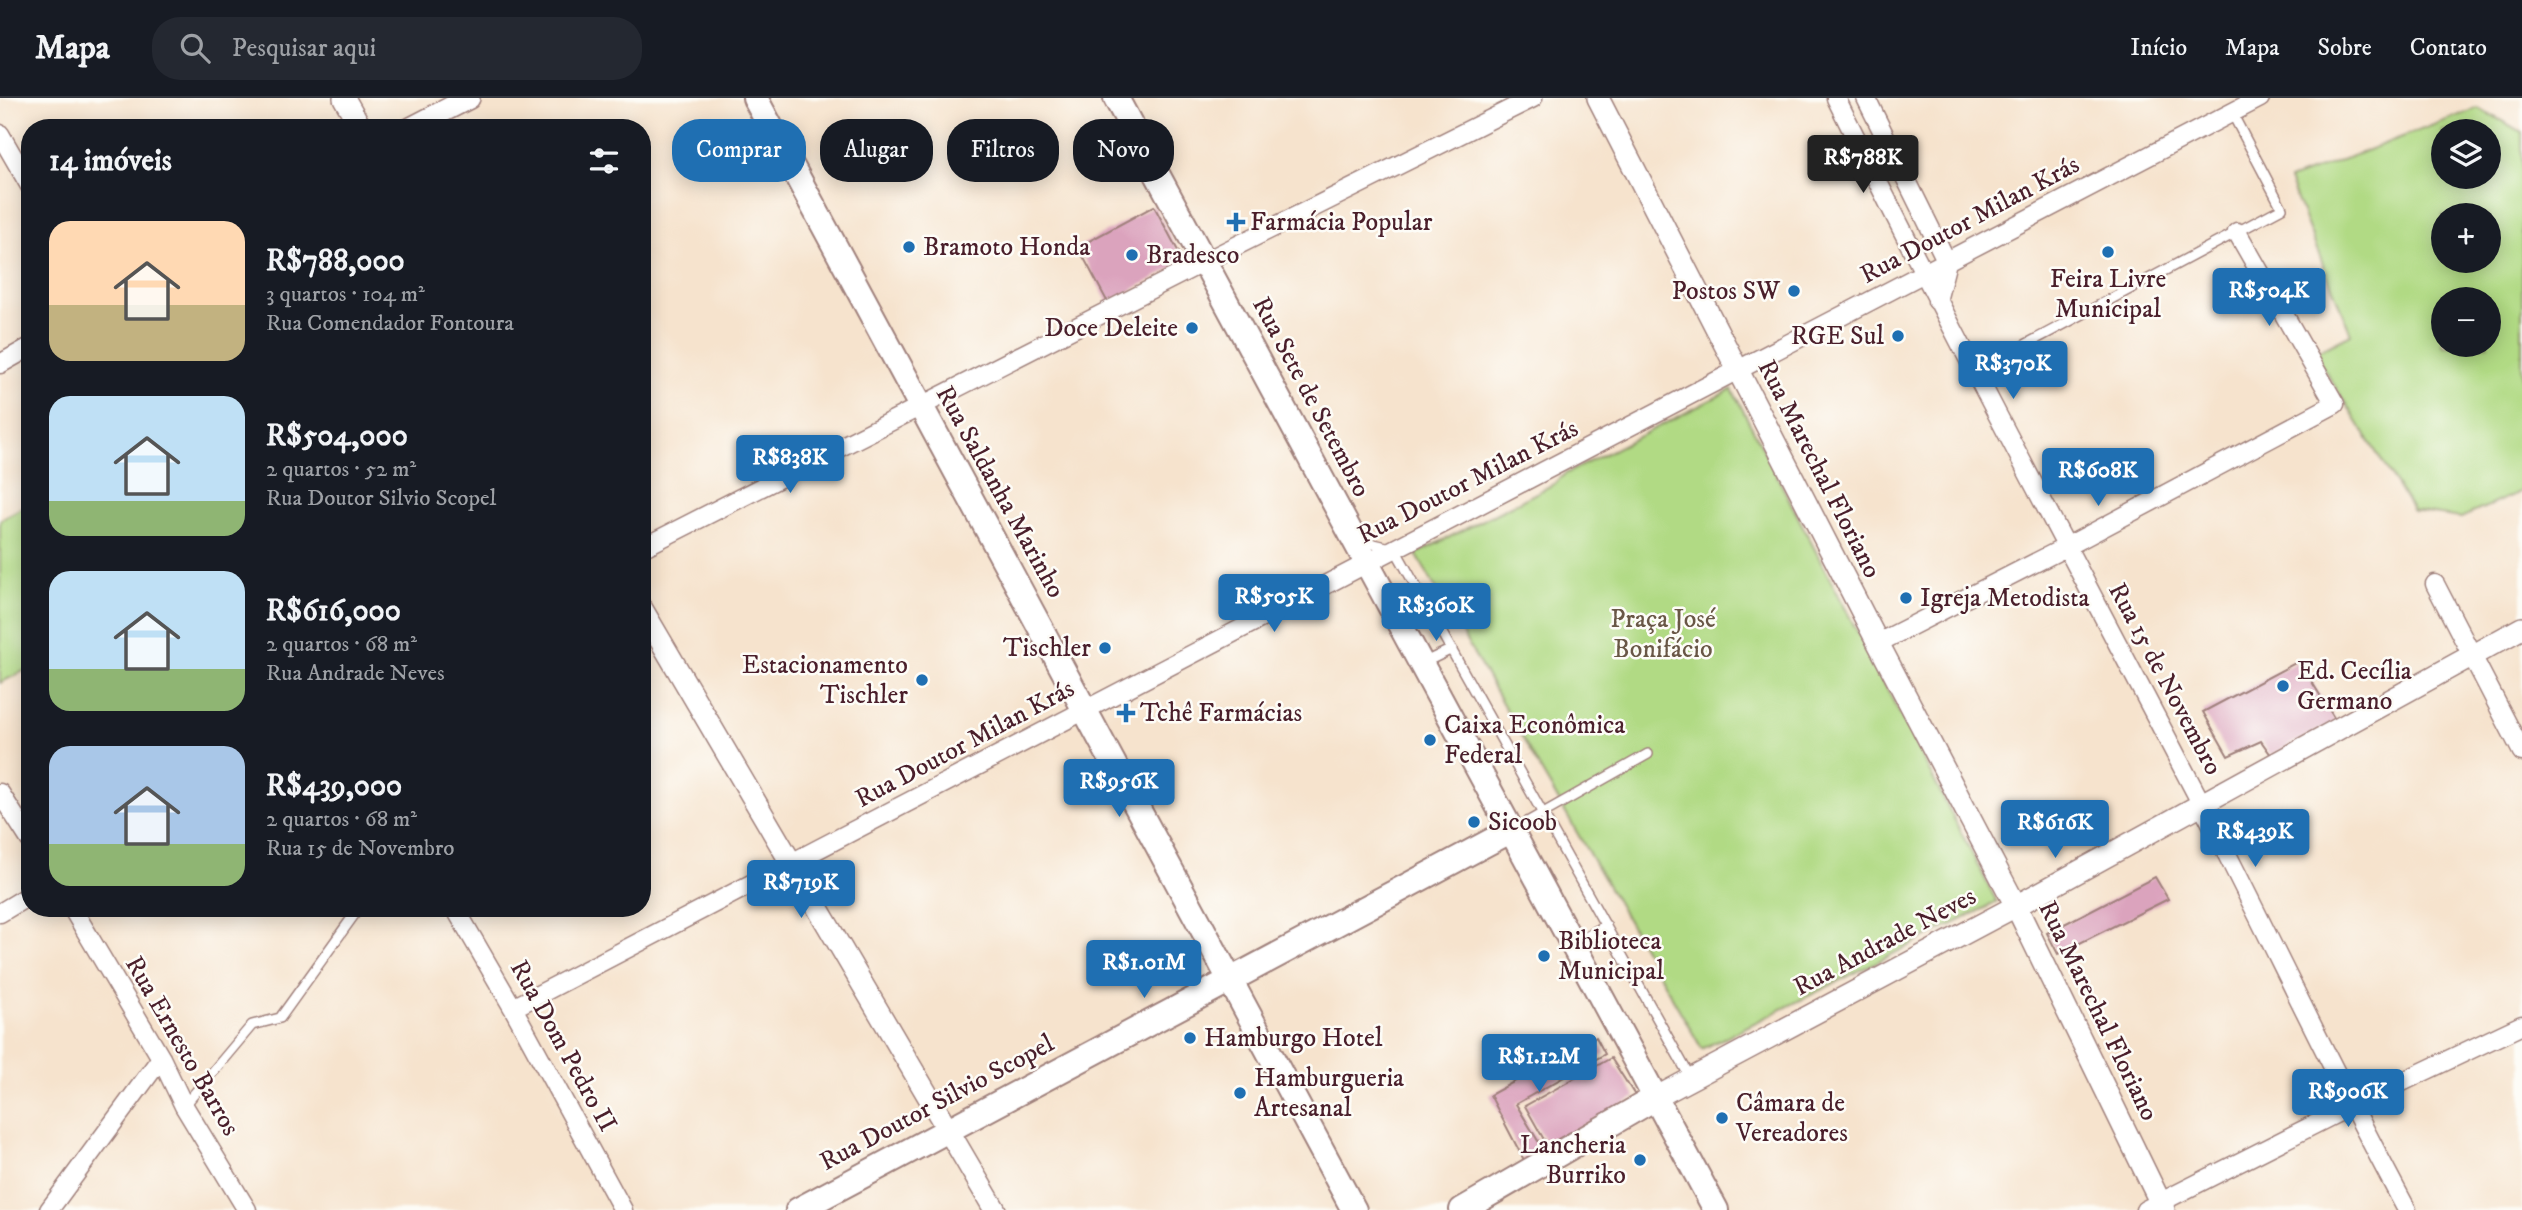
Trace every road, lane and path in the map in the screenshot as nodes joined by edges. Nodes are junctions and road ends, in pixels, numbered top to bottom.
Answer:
1 (344, 98) edge
2 (469, 98) edge
3 (755, 98) edge
4 (1116, 98) edge
5 (1533, 98) edge
6 (1598, 98) edge
7 (1836, 98) edge
8 (1866, 98) edge
9 (2260, 98) edge
10 (2231, 113) junction
11 (356, 119) edge
12 (428, 119) edge
13 (0, 134) edge
14 (1895, 158) junction
15 (21, 170) edge
16 (1872, 171) junction
17 (2237, 232) junction
18 (1204, 262) junction
19 (1947, 262) junction
20 (1923, 274) junction
21 (1937, 301) junction
22 (21, 352) edge
23 (0, 364) edge
24 (1738, 372) junction
25 (1976, 372) junction
26 (920, 408) junction
27 (1354, 539) junction
28 (651, 543) edge
29 (2066, 547) junction
30 (1395, 549) junction
31 (1367, 563) junction
32 (2435, 584) dead end
33 (651, 624) edge
34 (2522, 628) edge
35 (1878, 643) junction
36 (1452, 649) junction
37 (2473, 656) junction
38 (1422, 664) junction
39 (1086, 710) junction
40 (2522, 752) edge
41 (1648, 754) dead end
42 (0, 793) edge
43 (2201, 803) junction
44 (1543, 813) junction
45 (21, 825) edge
46 (1511, 830) junction
47 (793, 864) junction
48 (21, 900) edge
49 (2016, 906) junction
50 (0, 913) edge
51 (77, 917) edge
52 (353, 917) edge
53 (460, 917) edge
54 (1606, 925) junction
55 (1572, 945) junction
56 (1230, 979) junction
57 (513, 1008) junction
58 (2522, 1025) edge
59 (161, 1058) junction
60 (1691, 1079) junction
61 (1655, 1098) junction
62 (184, 1106) junction
63 (2351, 1106) junction
64 (948, 1131) junction
65 (2156, 1208) edge
66 (49, 1210) edge
67 (247, 1210) edge
68 (623, 1210) edge
69 (798, 1210) edge
70 (995, 1210) edge
71 (1354, 1210) edge
72 (1462, 1210) edge
73 (1716, 1210) edge
74 (2407, 1210) edge

1 - 11 street
2 - 12 street
3 - 26 main road, Rua Saldanha Marinho
4 - 18 main road, Rua Sete de Setembro
5 - 18 street
6 - 24 street, Rua Marechal Floriano
7 - 16 street, Rua 15 de Novembro
8 - 14 street
9 - 10 street, Rua Doutor Milan Krás
10 - 17 lane
10 - 19 street, Rua Doutor Milan Krás
13 - 15 street
14 - 16 street
14 - 19 street
16 - 20 street, Rua 15 de Novembro
17 - 25 lane
17 - 29 street
18 - 26 street
18 - 27 main road, Rua Sete de Setembro
19 - 20 street, Rua Doutor Milan Krás
19 - 21 street
20 - 21 street, Rua 15 de Novembro
20 - 24 street, Rua Doutor Milan Krás
21 - 25 street, Rua 15 de Novembro
22 - 23 street
24 - 30 street, Rua Doutor Milan Krás
24 - 35 street, Rua Marechal Floriano
25 - 29 street, Rua 15 de Novembro
26 - 28 street
26 - 39 main road, Rua Saldanha Marinho
27 - 30 lane, Rua Sete de Setembro
27 - 31 main road, Rua Sete de Setembro
29 - 35 street
29 - 43 street, Rua 15 de Novembro
30 - 31 street, Rua Doutor Milan Krás
30 - 36 lane
31 - 38 main road, Rua Sete de Setembro
31 - 39 street, Rua Doutor Milan Krás
32 - 37 street
33 - 47 street
34 - 37 street, Rua Andrade Neves
35 - 49 street, Rua Marechal Floriano
36 - 38 lane
36 - 44 lane
37 - 40 street
37 - 43 street, Rua Andrade Neves
38 - 46 main road, Rua Sete de Setembro
39 - 47 street, Rua Doutor Milan Krás
39 - 56 main road, Rua Saldanha Marinho
41 - 44 lane
42 - 45 street
43 - 49 street, Rua Andrade Neves
43 - 63 street, Rua 15 de Novembro
44 - 46 lane
44 - 54 lane
46 - 55 main road, Rua Sete de Setembro
46 - 56 main road, Rua Doutor Silvio Scopel
47 - 57 street, Rua Doutor Milan Krás
47 - 64 street
48 - 50 street
49 - 60 street, Rua Andrade Neves
49 - 65 street, Rua Marechal Floriano
51 - 59 street, Rua Ernesto Barros
52 - 62 lane
53 - 57 street, Rua Dom Pedro II
54 - 55 lane
54 - 60 lane
55 - 61 main road, Rua Sete de Setembro
56 - 64 main road, Rua Doutor Silvio Scopel
56 - 71 main road, Rua Saldanha Marinho
57 - 68 street, Rua Dom Pedro II
58 - 63 street
59 - 62 street, Rua Ernesto Barros
59 - 66 street
60 - 61 street, Rua Andrade Neves
61 - 72 main road, Rua Andrade Neves
61 - 73 main road, Rua Sete de Setembro
62 - 67 street, Rua Ernesto Barros
63 - 65 street
63 - 74 street, Rua 15 de Novembro
64 - 69 main road, Rua Doutor Silvio Scopel
64 - 70 street

